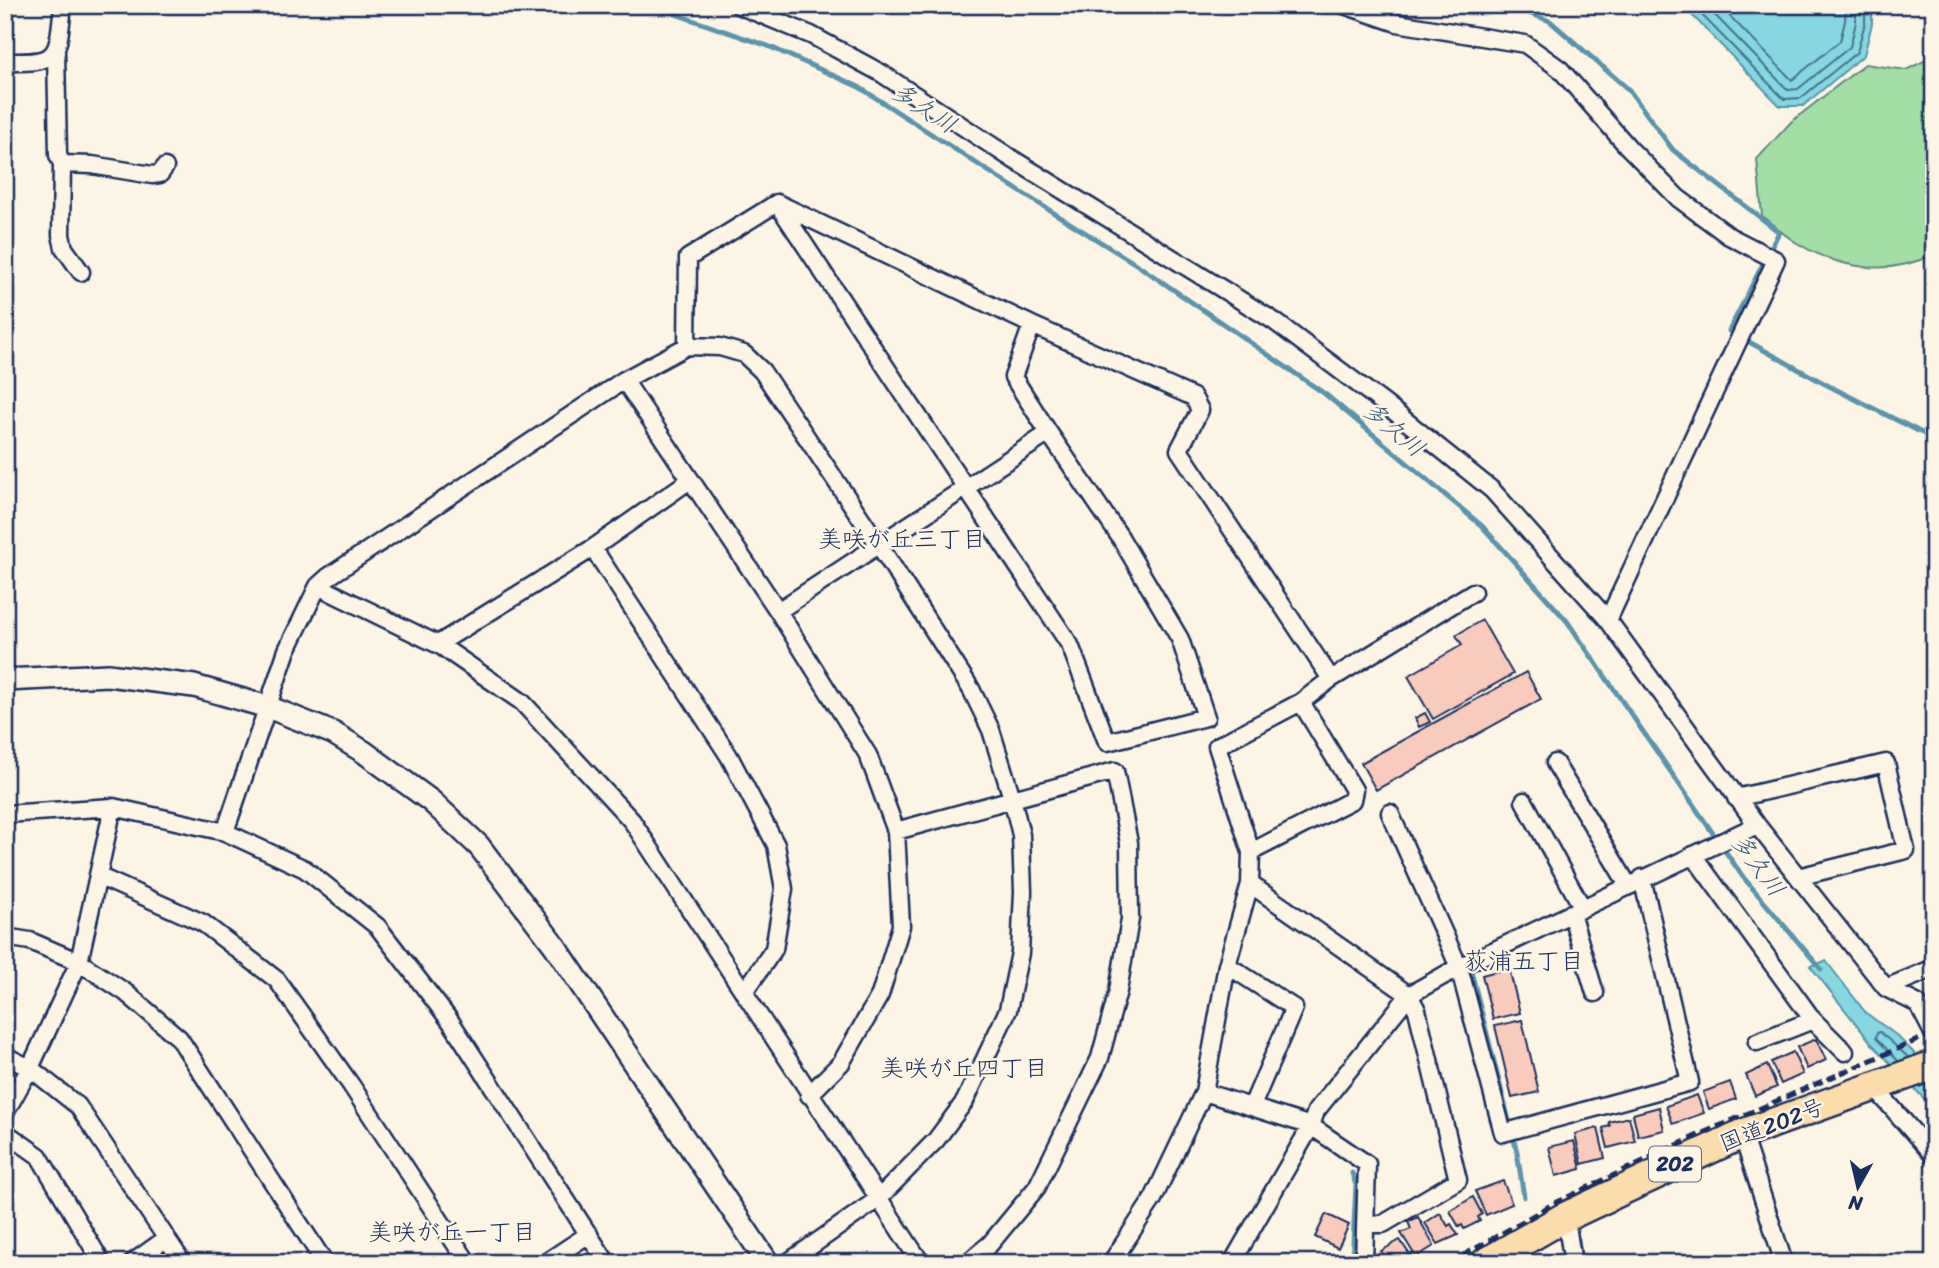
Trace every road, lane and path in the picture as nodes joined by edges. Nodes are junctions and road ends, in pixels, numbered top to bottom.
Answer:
1 (63, 5) edge
2 (738, 5) edge
3 (1344, 5) edge
4 (57, 51) junction
5 (5, 62) edge
6 (62, 164) junction
7 (165, 167) dead end
8 (777, 203) junction
9 (81, 271) dead end
10 (1032, 325) junction
11 (687, 346) junction
12 (624, 380) junction
13 (1049, 433) junction
14 (690, 480) junction
15 (965, 490) junction
16 (879, 545) junction
17 (593, 548) junction
18 (318, 586) junction
19 (1473, 592) dead end
20 (778, 611) junction
21 (1608, 620) junction
22 (438, 644) junction
23 (1331, 679) junction
24 (5, 681) edge
25 (1301, 702) junction
26 (268, 707) junction
27 (1555, 763) dead end
28 (1012, 798) junction
29 (1737, 798) junction
30 (1524, 801) dead end
31 (113, 807) junction
32 (1390, 813) dead end
33 (5, 814) edge
34 (1757, 825) junction
35 (896, 831) junction
36 (225, 832) junction
37 (1251, 852) junction
38 (1693, 855) junction
39 (98, 876) junction
40 (1798, 877) junction
41 (1635, 882) junction
42 (1250, 884) junction
43 (1577, 910) junction
44 (5, 937) edge
45 (79, 962) junction
46 (1227, 965) junction
47 (1459, 967) junction
48 (1934, 968) edge
49 (1886, 988) junction
50 (744, 993) junction
51 (1595, 993) dead end
52 (1409, 995) junction
53 (1813, 1020) junction
54 (1934, 1035) edge
55 (1757, 1042) dead end
56 (1845, 1052) dead end
57 (5, 1056) edge
58 (1934, 1065) edge
59 (30, 1068) junction
60 (1874, 1087) junction
61 (1203, 1092) junction
62 (809, 1095) junction
63 (1252, 1106) junction
64 (5, 1113) edge
65 (1311, 1126) junction
66 (5, 1132) edge
67 (1742, 1134) junction
68 (1934, 1156) edge
69 (878, 1199) junction
70 (1563, 1218) junction
71 (1366, 1224) junction
72 (589, 1234) junction
73 (167, 1238) junction
74 (102, 1263) edge
75 (132, 1263) edge
76 (183, 1263) edge
77 (325, 1263) edge
78 (468, 1263) edge
79 (545, 1263) edge
80 (607, 1263) edge
81 (768, 1263) edge
82 (787, 1263) edge
83 (920, 1263) edge
84 (967, 1263) edge
85 (1111, 1263) edge
86 (1232, 1263) edge
87 (1364, 1263) edge
88 (1485, 1263) edge
89 (1573, 1263) edge
90 (1784, 1263) edge

1 - 4 street
2 - 21 street
3 - 21 street
4 - 5 street
4 - 6 street
6 - 7 street
6 - 9 street
8 - 10 street
8 - 11 street
8 - 15 street
10 - 13 street
10 - 23 street
11 - 12 street
11 - 16 street
12 - 14 street
12 - 18 street
13 - 15 street
13 - 15 street
14 - 17 street
14 - 20 street
15 - 16 street
16 - 20 street
16 - 28 street
17 - 22 street
17 - 50 street
18 - 22 street
18 - 26 street
19 - 23 street
20 - 35 street
21 - 29 street
22 - 50 street
23 - 25 street
24 - 26 street
25 - 37 street
25 - 37 street
26 - 36 street
26 - 81 street
27 - 41 street
28 - 35 street
28 - 69 street
28 - 84 street
29 - 34 street
29 - 40 street
30 - 43 street
31 - 33 street
31 - 36 street
31 - 39 street
32 - 47 street
34 - 38 street
34 - 40 street
35 - 62 street
36 - 72 street
37 - 42 street
38 - 41 street
38 - 53 street
39 - 45 street
39 - 78 street
40 - 49 street
41 - 43 street
41 - 47 street
42 - 46 street
42 - 52 street
43 - 47 street
43 - 51 street
44 - 45 street
45 - 59 street
45 - 77 street
46 - 61 street
46 - 63 street
47 - 52 street
48 - 49 street
49 - 54 street
50 - 62 street
52 - 65 street
52 - 71 street
53 - 55 street
53 - 56 street
57 - 59 street
58 - 60 highway, 202
59 - 64 street
59 - 73 street
60 - 67 highway, 国道202号 / 202
60 - 68 street
61 - 63 street
61 - 85 street
62 - 69 street
63 - 65 street
65 - 71 street
65 - 86 street
66 - 74 street
67 - 70 highway, 国道202号 / 202
67 - 90 street
69 - 82 street
69 - 83 street
70 - 88 highway, 国道202号 / 202
70 - 89 street
71 - 87 street
72 - 79 street
72 - 80 street
73 - 75 street
73 - 76 street

